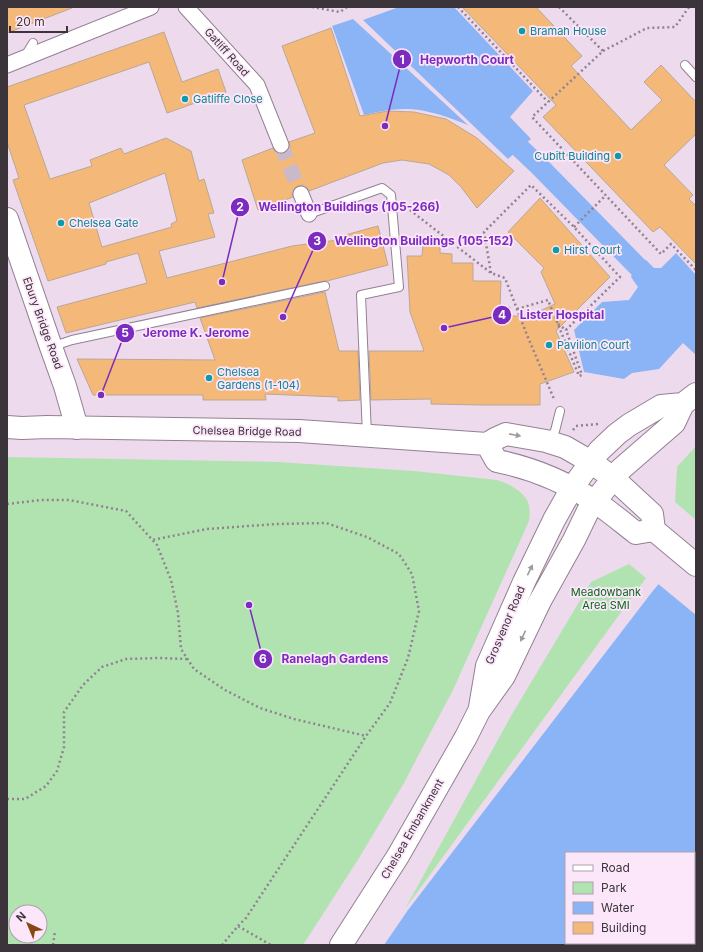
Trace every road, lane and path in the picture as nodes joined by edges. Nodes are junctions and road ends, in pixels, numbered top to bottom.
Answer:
1 (151, 7) edge
2 (186, 7) edge
3 (312, 7) edge
4 (347, 7) edge
5 (458, 7) edge
6 (559, 7) edge
7 (689, 7) edge
8 (33, 42) dead end
9 (603, 51) junction
10 (24, 58) junction
11 (7, 65) edge
12 (685, 65) dead end
13 (696, 77) edge
14 (548, 102) junction
15 (281, 145) tunnel mouth
16 (301, 194) tunnel mouth
17 (391, 195) junction
18 (606, 195) junction
19 (309, 214) joint
20 (7, 219) edge
21 (574, 227) junction
22 (696, 270) edge
23 (490, 273) junction
24 (325, 286) dead end
25 (517, 309) junction
26 (557, 323) junction
27 (566, 330) junction
28 (51, 347) junction
29 (689, 399) edge
30 (560, 411) joint
31 (7, 427) edge
32 (77, 428) junction
33 (367, 436) junction
34 (546, 441) junction
35 (487, 444) junction
36 (591, 462) junction
37 (613, 478) junction
38 (572, 488) junction
39 (595, 501) junction
40 (7, 504) edge
41 (654, 530) junction
42 (152, 540) junction
43 (696, 565) edge
44 (188, 660) junction
45 (479, 712) junction
46 (366, 736) junction
47 (7, 799) edge
48 (238, 926) junction
49 (54, 931) dead end
50 (53, 945) edge
51 (222, 945) edge
52 (271, 945) edge
53 (341, 945) edge

1 - 10 street
2 - 15 street, Gatliff Road
3 - 4 path
5 - 14 path
6 - 9 path
7 - 9 path
8 - 10 lane
9 - 14 path
10 - 11 street
12 - 13 lane
14 - 18 path
16 - 19 street
17 - 19 lane
17 - 23 path
17 - 33 lane
18 - 21 path
18 - 22 path
20 - 28 main road, Ebury Bridge Road
21 - 23 path
21 - 27 path
23 - 25 path
24 - 28 lane
25 - 26 path
25 - 30 path
26 - 27 path
26 - 27 path
28 - 32 main road, Ebury Bridge Road
29 - 36 main road, Grosvenor Road
29 - 37 main road, Grosvenor Road
30 - 34 lane
31 - 32 main road, Chelsea Bridge Road
32 - 33 main road, Chelsea Bridge Road
33 - 35 main road, Chelsea Bridge Road
35 -> 34 main road
34 - 36 main road
35 - 38 main road
36 - 37 main road
36 - 38 main road, Grosvenor Road
37 - 39 main road, Grosvenor Road
37 - 41 main road
38 - 39 main road
45 -> 38 main road, Grosvenor Road
39 - 41 main road
39 -> 45 main road, Grosvenor Road
40 - 42 path
41 - 43 main road
42 - 44 path
42 - 46 path
44 - 46 path
44 - 47 path
45 - 53 main road, Chelsea Embankment
46 - 48 path
48 - 51 path
48 - 52 path
49 - 50 path

